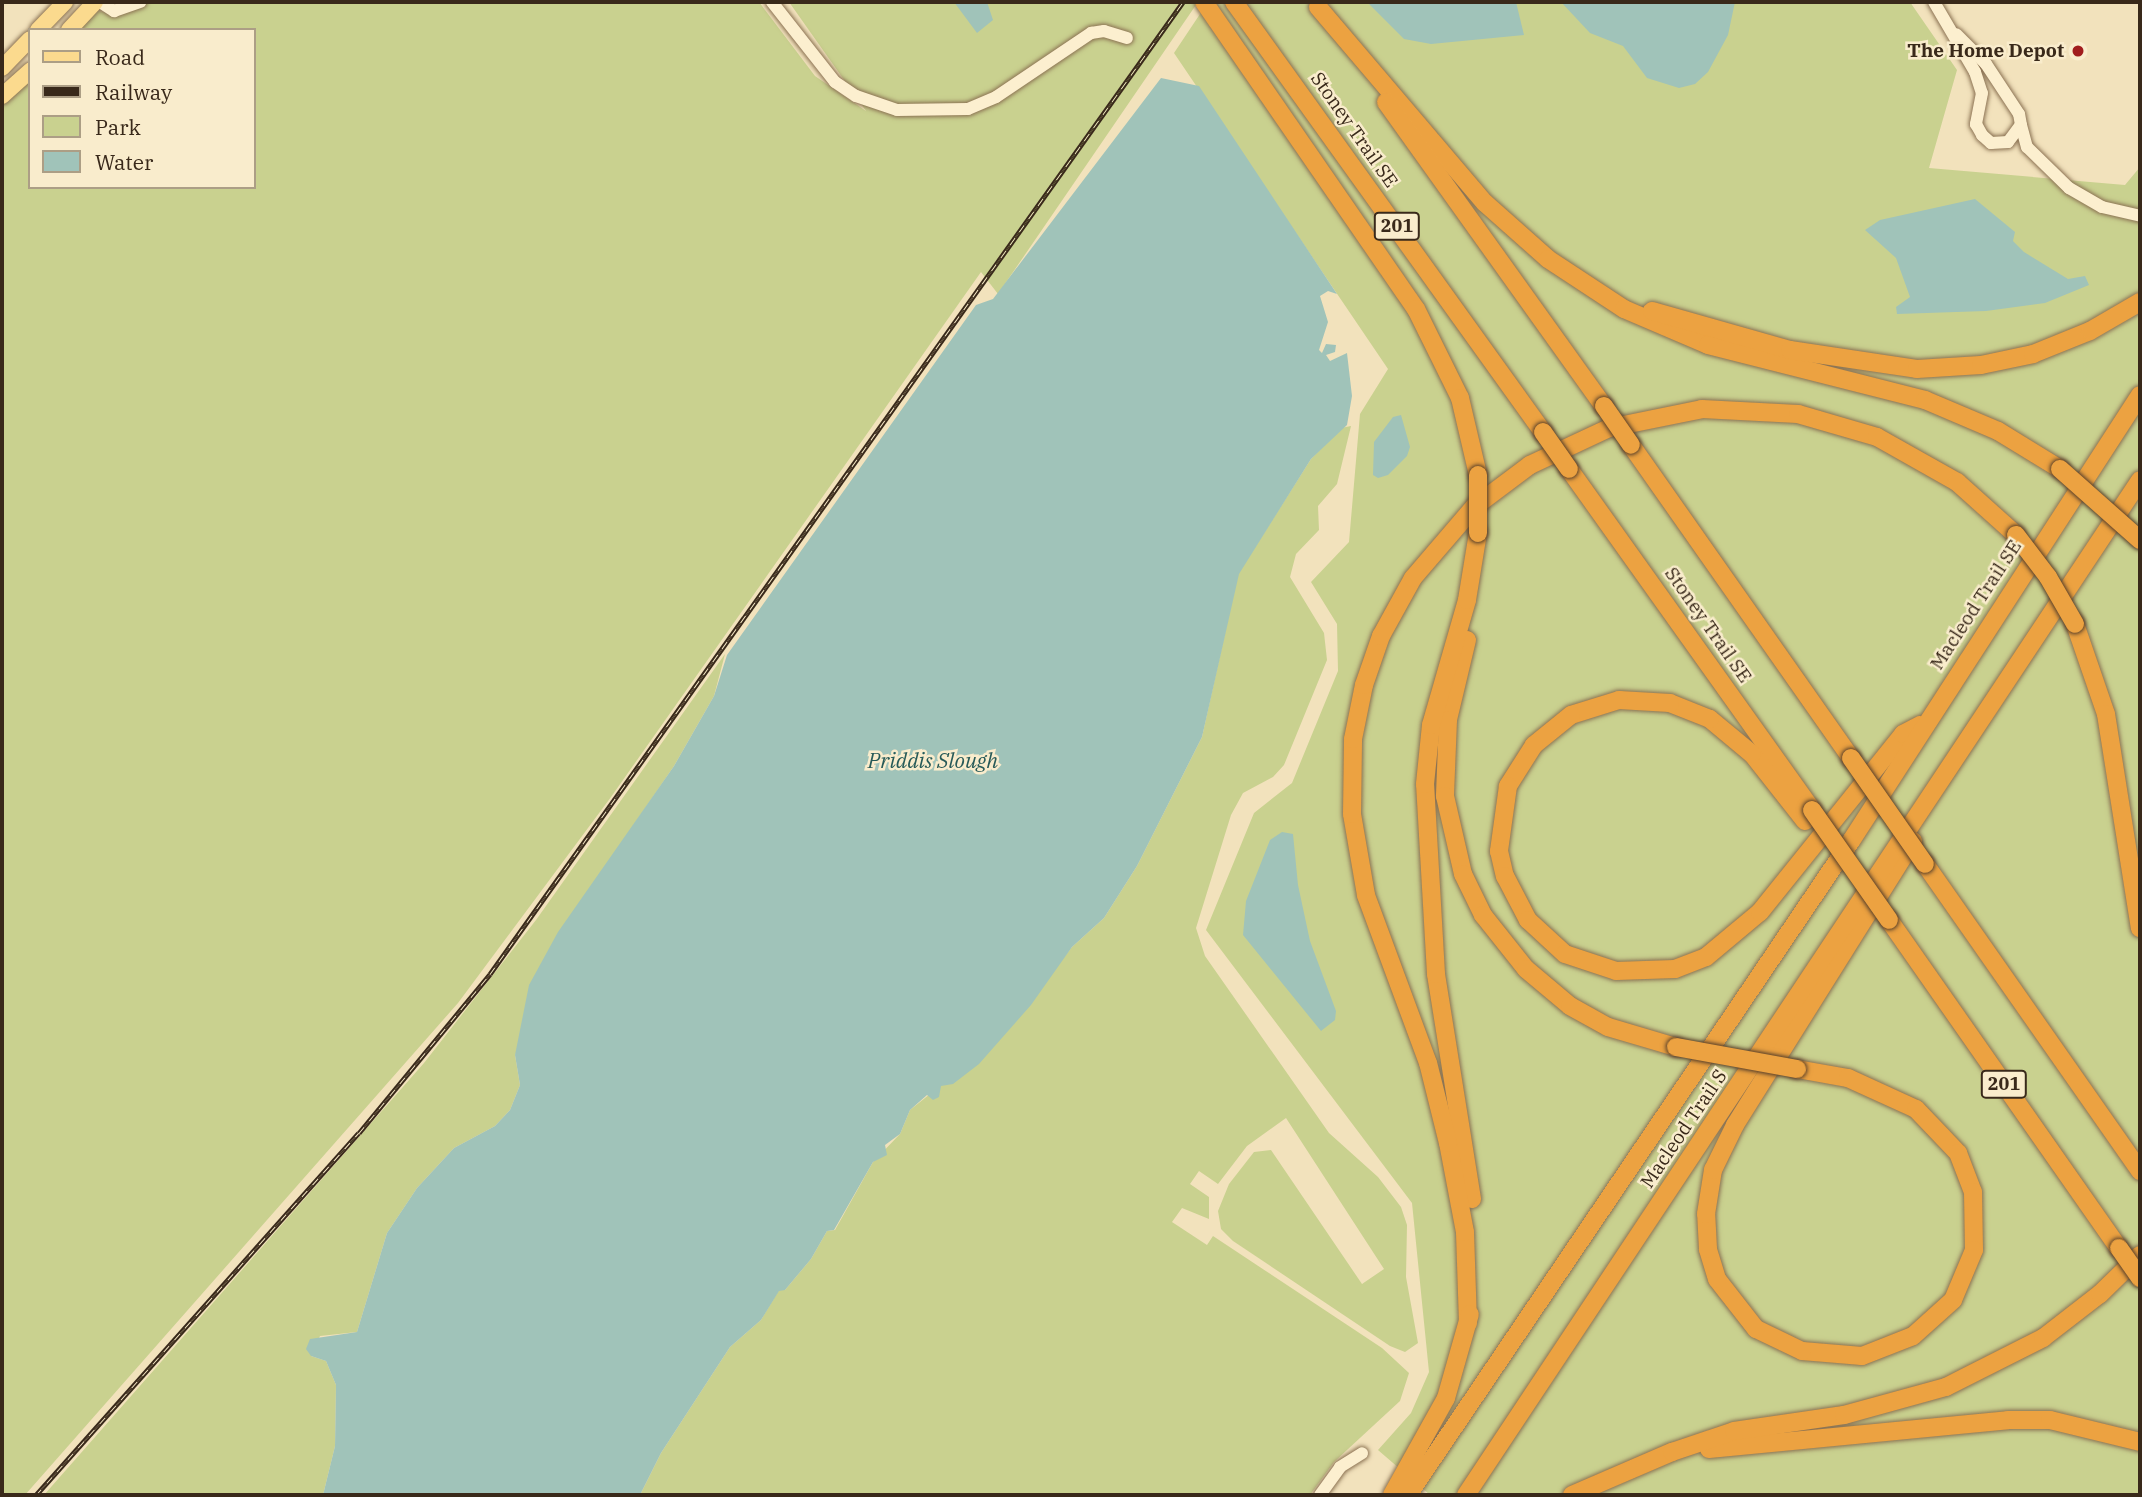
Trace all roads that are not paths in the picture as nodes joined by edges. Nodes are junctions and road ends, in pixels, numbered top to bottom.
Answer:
1 (65, 2) edge
2 (98, 2) edge
3 (140, 2) edge
4 (772, 2) edge
5 (1204, 2) edge
6 (1234, 2) edge
7 (1934, 2) edge
8 (1316, 4) edge
9 (40, 28) edge
10 (71, 28) edge
11 (1956, 34) junction
12 (1127, 38) dead end
13 (28, 41) edge
14 (2, 68) edge
15 (28, 73) edge
16 (2, 96) edge
17 (2021, 125) junction
18 (2140, 216) edge
19 (1578, 280) junction
20 (2140, 302) edge
21 (2140, 396) edge
22 (2140, 480) edge
23 (1477, 540) junction
24 (2140, 540) edge
25 (1923, 724) junction
26 (1938, 786) junction
27 (1808, 815) junction
28 (1851, 841) joint
29 (2140, 928) edge
30 (2140, 1171) edge
31 (2140, 1255) edge
32 (2140, 1278) edge
33 (1468, 1323) junction
34 (2140, 1442) edge
35 (1362, 1453) dead end
36 (1641, 1465) junction
37 (1320, 1495) edge
38 (1392, 1495) edge
39 (1408, 1495) edge
40 (1466, 1495) edge
41 (1572, 1495) edge

1 - 9 main road
2 - 3 street
2 - 10 main road
4 - 12 street
5 - 23 highway, bridge
6 - 27 highway, Stoney Trail SE / 201, bridge
7 - 11 street
8 - 19 highway
8 - 30 highway, Stoney Trail SE, bridge
11 - 17 street
11 - 17 street
13 - 14 main road
15 - 16 main road
17 - 18 street
19 - 20 highway
19 - 24 highway, bridge
21 - 25 highway, Macleod Trail SE
22 - 26 highway
23 - 26 highway, bridge
23 - 33 highway
25 - 27 highway
25 - 28 highway, Macleod Trail SE
26 - 40 highway, Macleod Trail S
27 - 32 highway, Stoney Trail SE / 201, bridge
28 - 39 highway, Macleod Trail S
29 - 33 highway, bridge
31 - 36 highway
33 - 38 highway
34 - 36 highway
35 - 37 street
36 - 41 highway

